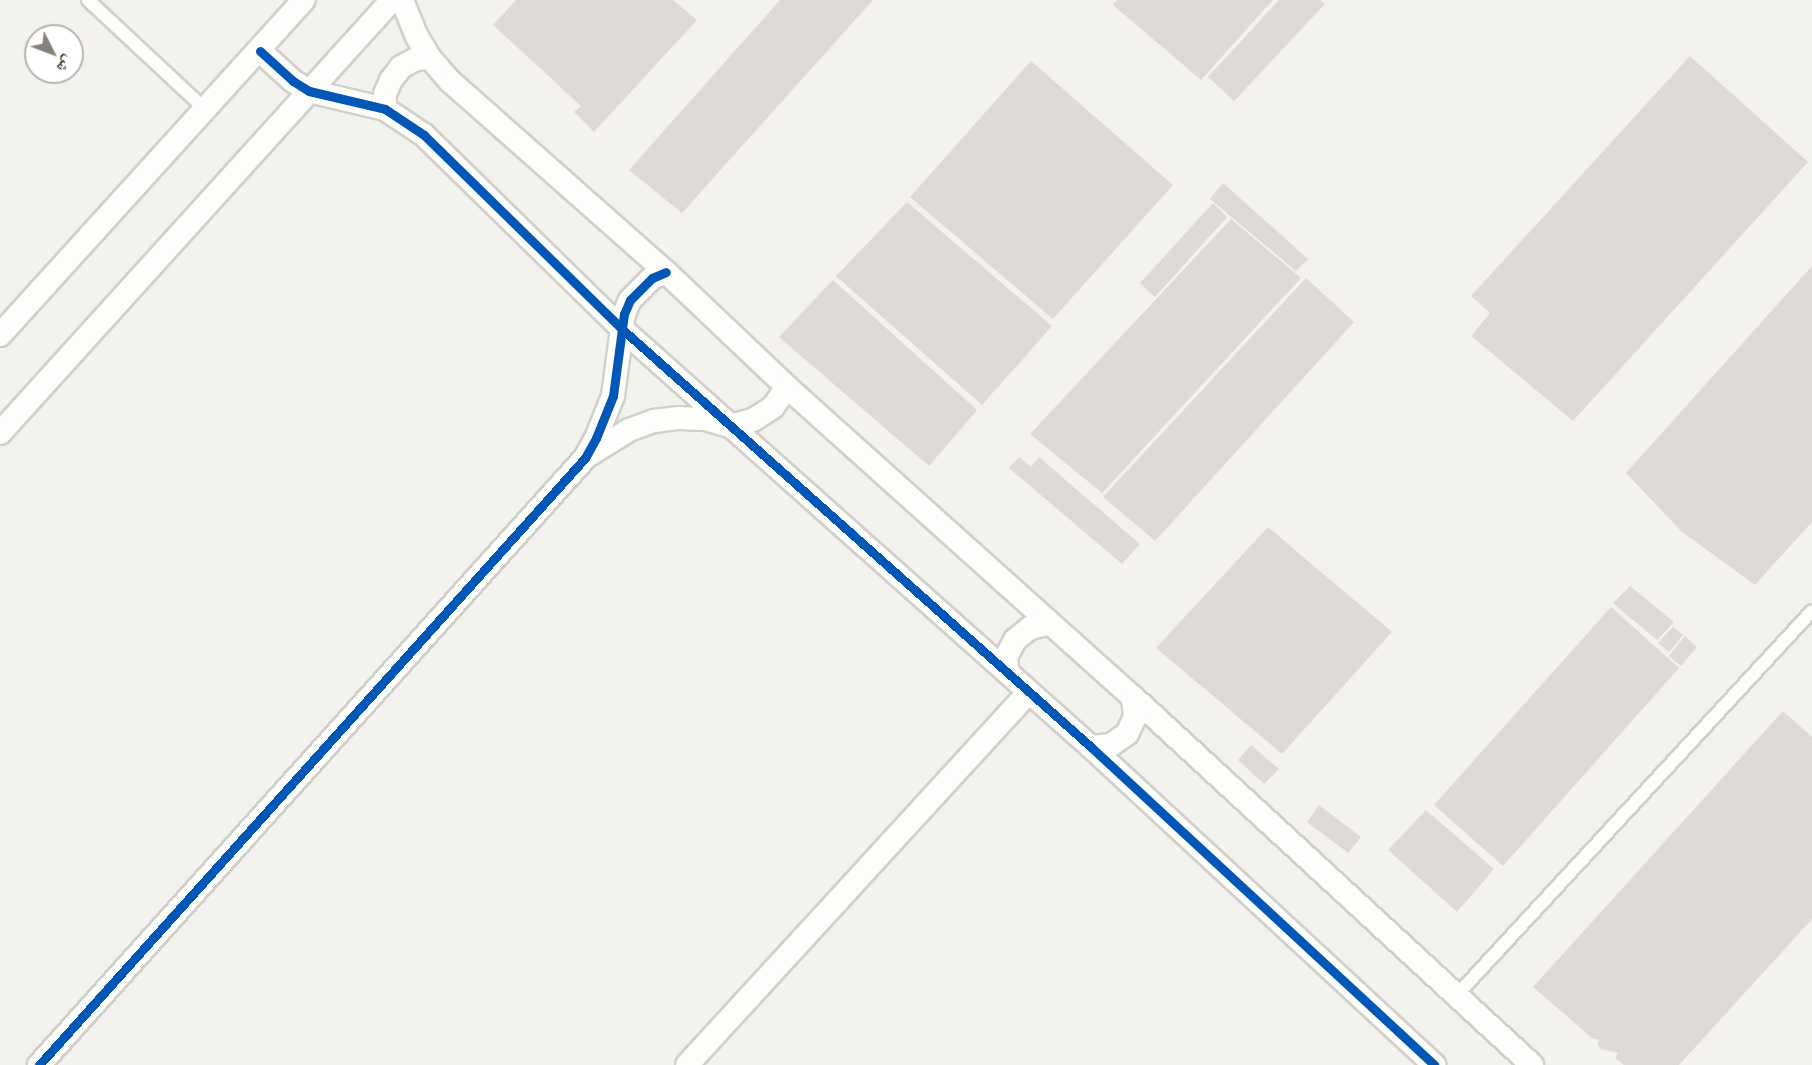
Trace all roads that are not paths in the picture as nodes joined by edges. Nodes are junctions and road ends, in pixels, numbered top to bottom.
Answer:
1 (88, 0) edge
2 (304, 0) edge
3 (392, 0) edge
4 (402, 0) edge
5 (260, 51) junction
6 (429, 57) junction
7 (309, 91) junction
8 (205, 109) junction
9 (385, 110) junction
10 (666, 272) junction
11 (622, 329) junction
12 (0, 336) edge
13 (787, 387) junction
14 (730, 426) junction
15 (0, 433) edge
16 (585, 458) junction
17 (1812, 611) edge
18 (1048, 624) junction
19 (1008, 673) junction
20 (1029, 692) junction
21 (1133, 697) junction
22 (1091, 747) junction
23 (1456, 996) junction
24 (39, 1065) edge
25 (687, 1065) edge
26 (1435, 1065) edge
27 (1532, 1065) edge

1 - 8 lane
2 - 5 street
3 - 7 street
4 - 6 street
5 - 7 street
5 - 8 street
6 - 9 street
6 - 10 street
7 - 9 street
7 - 15 street
8 - 12 street
9 - 11 street
10 - 11 street
10 - 13 street
11 - 14 street
11 - 16 street
13 - 14 street
13 - 18 street
14 - 16 street
14 - 19 street
16 - 24 street
17 - 23 lane
18 - 19 street
18 - 21 street
19 - 20 street
20 - 22 street
20 - 25 street
21 - 22 street
21 - 23 street
22 - 26 street
23 - 27 street

